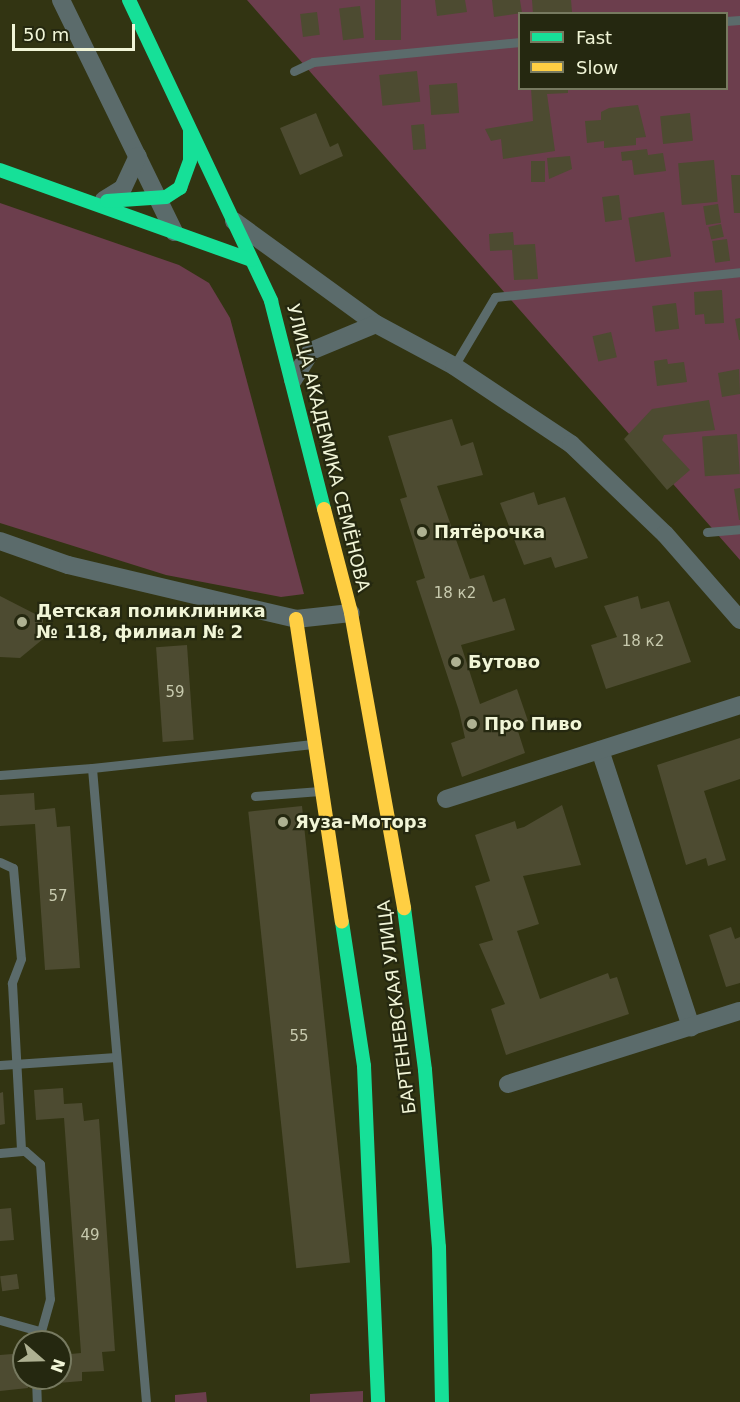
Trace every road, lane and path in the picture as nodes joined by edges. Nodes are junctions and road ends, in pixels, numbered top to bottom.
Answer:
1 (61, 0) edge
2 (129, 0) edge
3 (518, 42) edge
4 (294, 71) dead end
5 (190, 125) junction
6 (138, 156) junction
7 (0, 170) edge
8 (158, 198) junction
9 (95, 201) junction
10 (233, 220) junction
11 (174, 231) junction
12 (251, 260) junction
13 (740, 272) edge
14 (376, 324) junction
15 (454, 366) junction
16 (293, 380) junction
17 (740, 529) edge
18 (707, 532) dead end
19 (0, 541) edge
20 (351, 613) junction
21 (296, 619) junction
22 (740, 620) edge
23 (740, 705) edge
24 (316, 744) junction
25 (600, 750) junction
26 (92, 768) junction
27 (0, 774) edge
28 (323, 790) junction
29 (255, 796) dead end
30 (446, 799) dead end
31 (0, 862) edge
32 (740, 1011) edge
33 (691, 1027) junction
34 (116, 1057) junction
35 (16, 1064) junction
36 (0, 1065) edge
37 (508, 1084) dead end
38 (21, 1151) junction
39 (0, 1153) edge
40 (0, 1320) edge
41 (35, 1330) edge
42 (39, 1330) edge
43 (146, 1402) edge
44 (378, 1402) edge
45 (442, 1402) edge

1 - 6 street
2 - 5 main road, УЛИЦА АКАДЕМИКА СЕМЁНОВА
3 - 4 lane
5 - 8 main road
5 - 10 main road, УЛИЦА АКАДЕМИКА СЕМЁНОВА
6 - 8 street
6 - 9 street
7 - 9 main road
8 - 9 main road
8 - 11 street
9 - 11 main road
10 - 12 main road, УЛИЦА АКАДЕМИКА СЕМЁНОВА
10 - 14 street
11 - 12 main road
12 - 16 main road, УЛИЦА АКАДЕМИКА СЕМЁНОВА
13 - 15 lane
14 - 15 street
14 - 16 street
15 - 22 street
16 - 20 main road, УЛИЦА АКАДЕМИКА СЕМЁНОВА
17 - 18 lane
19 - 21 street
20 - 21 street
20 - 45 main road, БАРТЕНЕВСКАЯ УЛИЦА
21 - 24 main road
23 - 25 street
24 - 26 lane
24 - 28 main road
25 - 30 street
25 - 33 street
26 - 27 lane
26 - 34 lane
28 - 29 lane
28 - 44 main road
31 - 35 lane
32 - 33 street
33 - 37 street
34 - 35 lane
34 - 43 lane
35 - 36 lane
35 - 38 lane
38 - 39 lane
38 - 42 lane
40 - 41 lane

